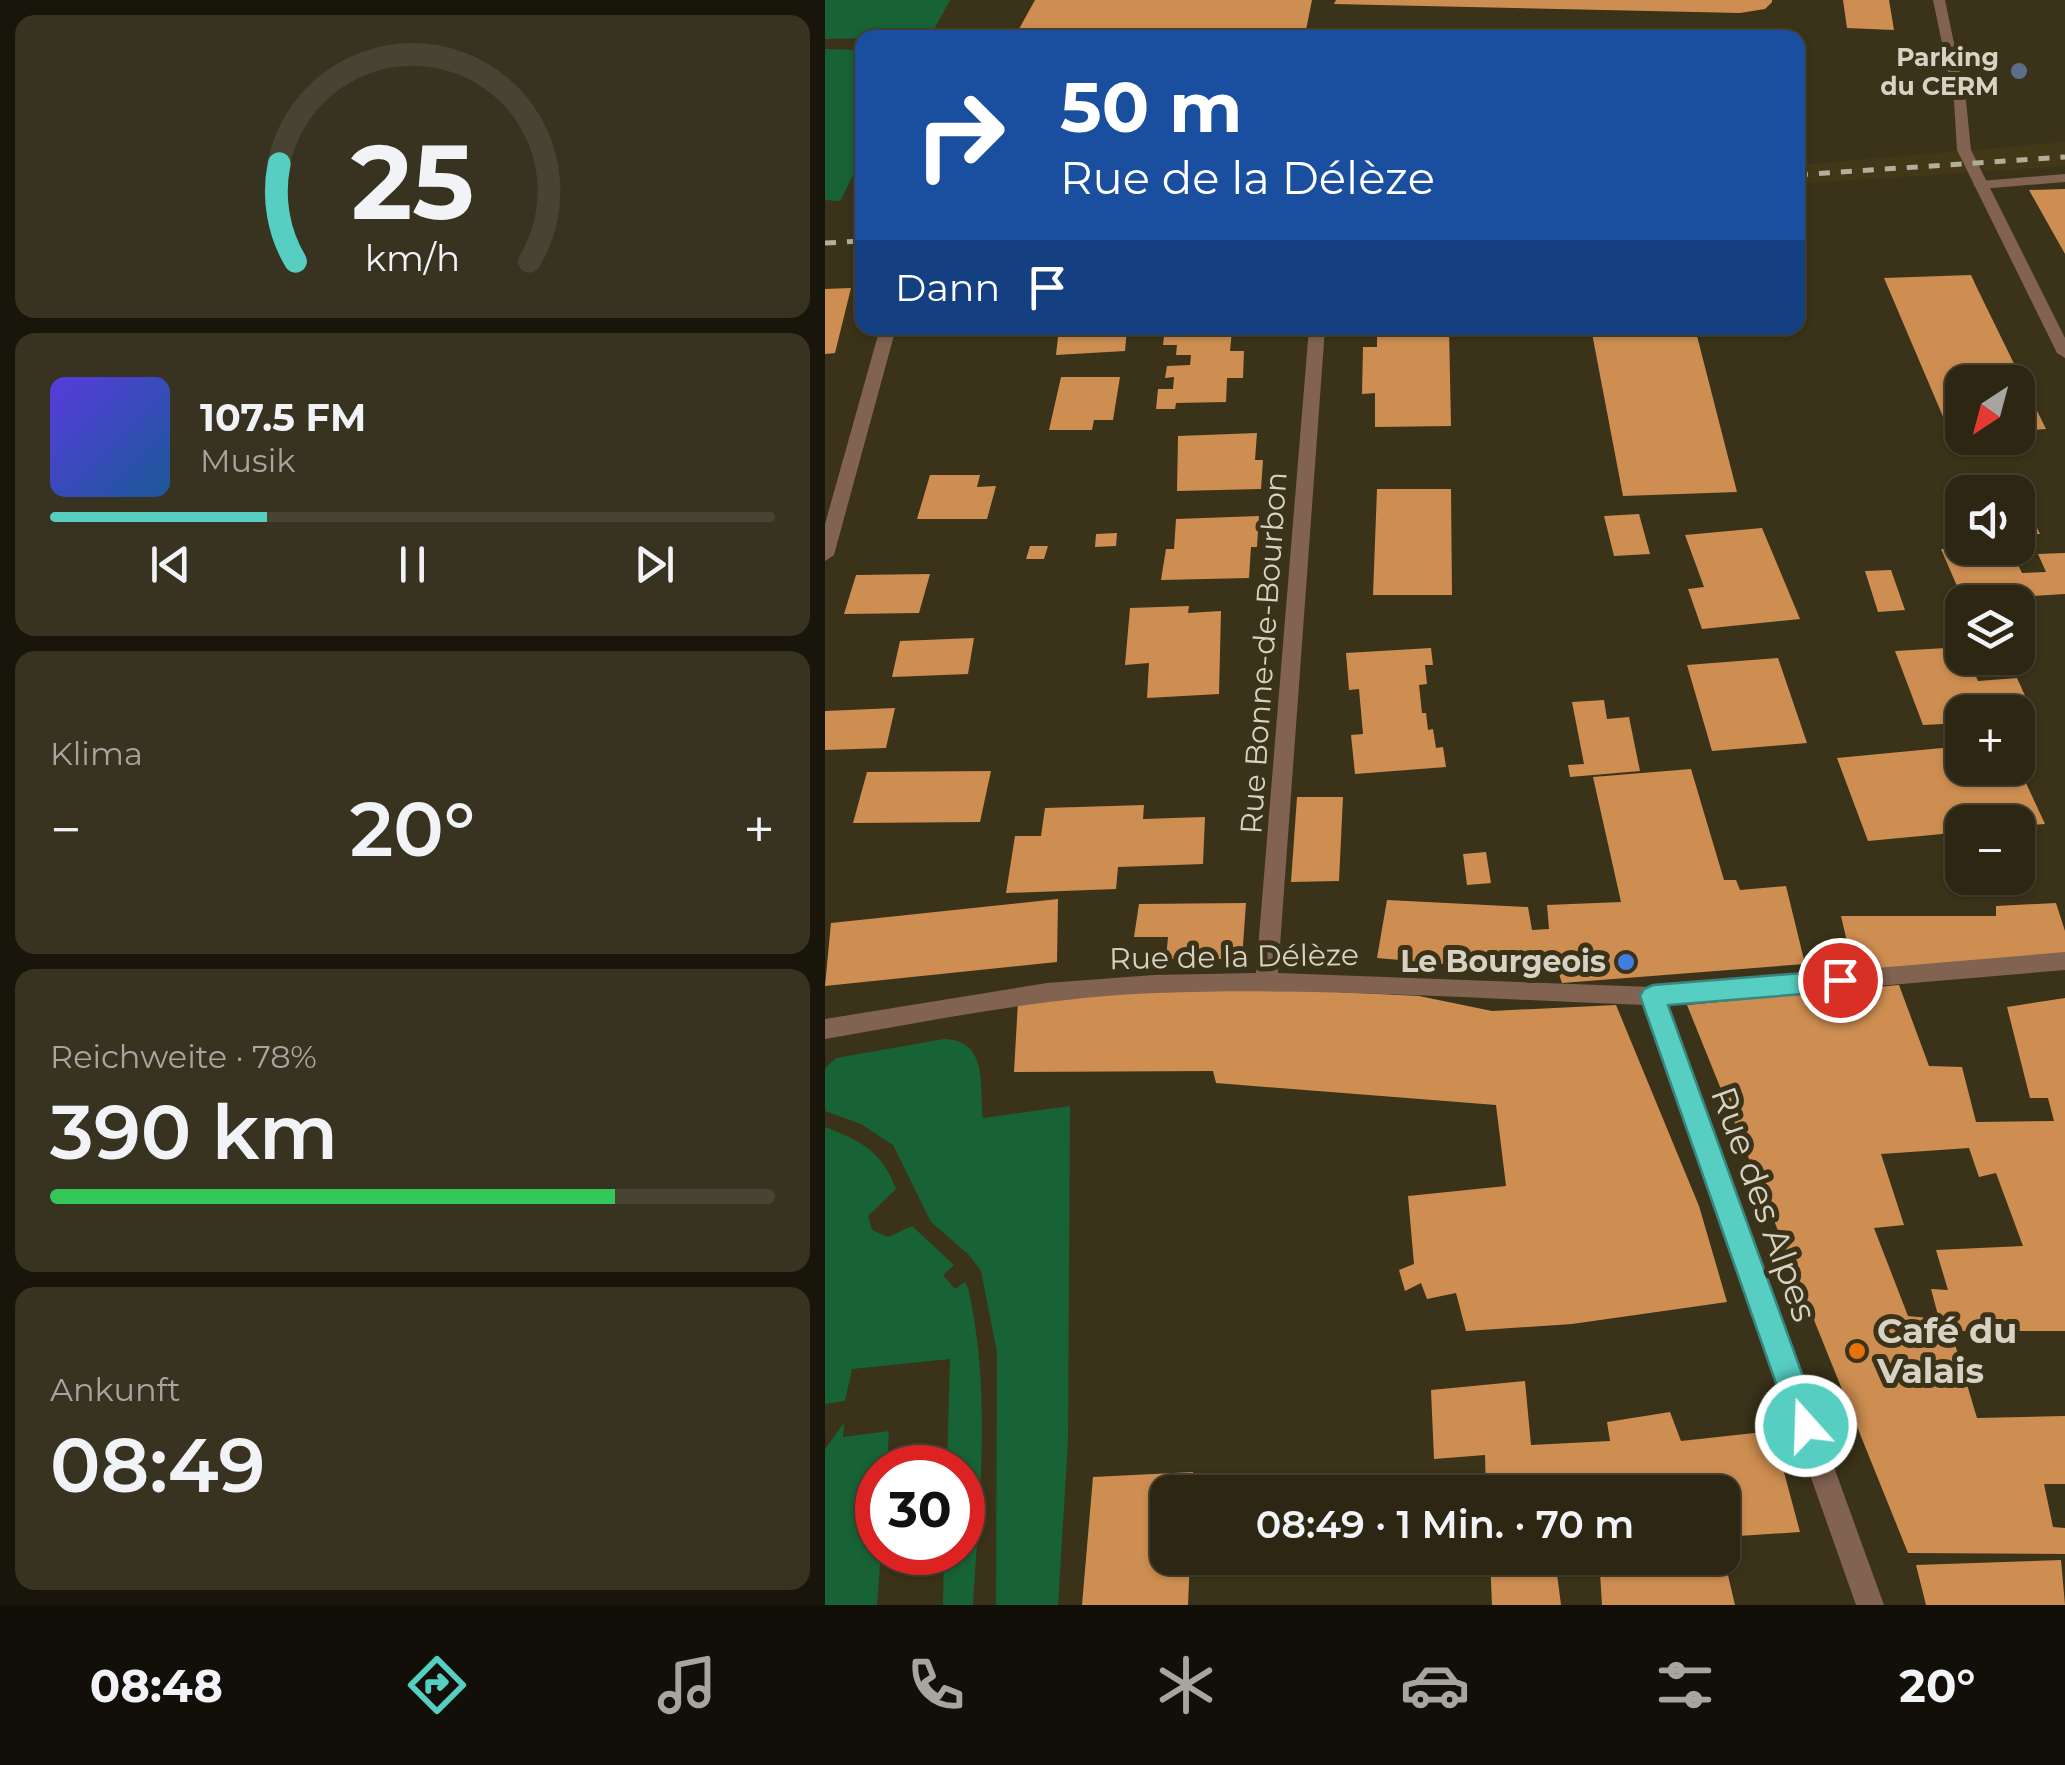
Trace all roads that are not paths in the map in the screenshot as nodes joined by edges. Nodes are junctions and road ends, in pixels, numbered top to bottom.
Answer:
1 (1939, 0) edge
2 (2065, 178) edge
3 (1979, 185) junction
4 (886, 335) edge
5 (1316, 335) edge
6 (2065, 353) edge
7 (825, 555) edge
8 (2065, 961) edge
9 (1266, 982) junction
10 (1653, 996) junction
11 (825, 1028) edge
12 (1870, 1605) edge

1 - 3 street
2 - 3 street
3 - 6 street
4 - 7 street
5 - 9 street, Rue Bonne-de-Bourbon
8 - 10 street, Rue de la Délèze
9 - 10 street, Rue de la Délèze
9 - 11 street, Rue de la Délèze
10 - 12 street, Rue des Alpes

